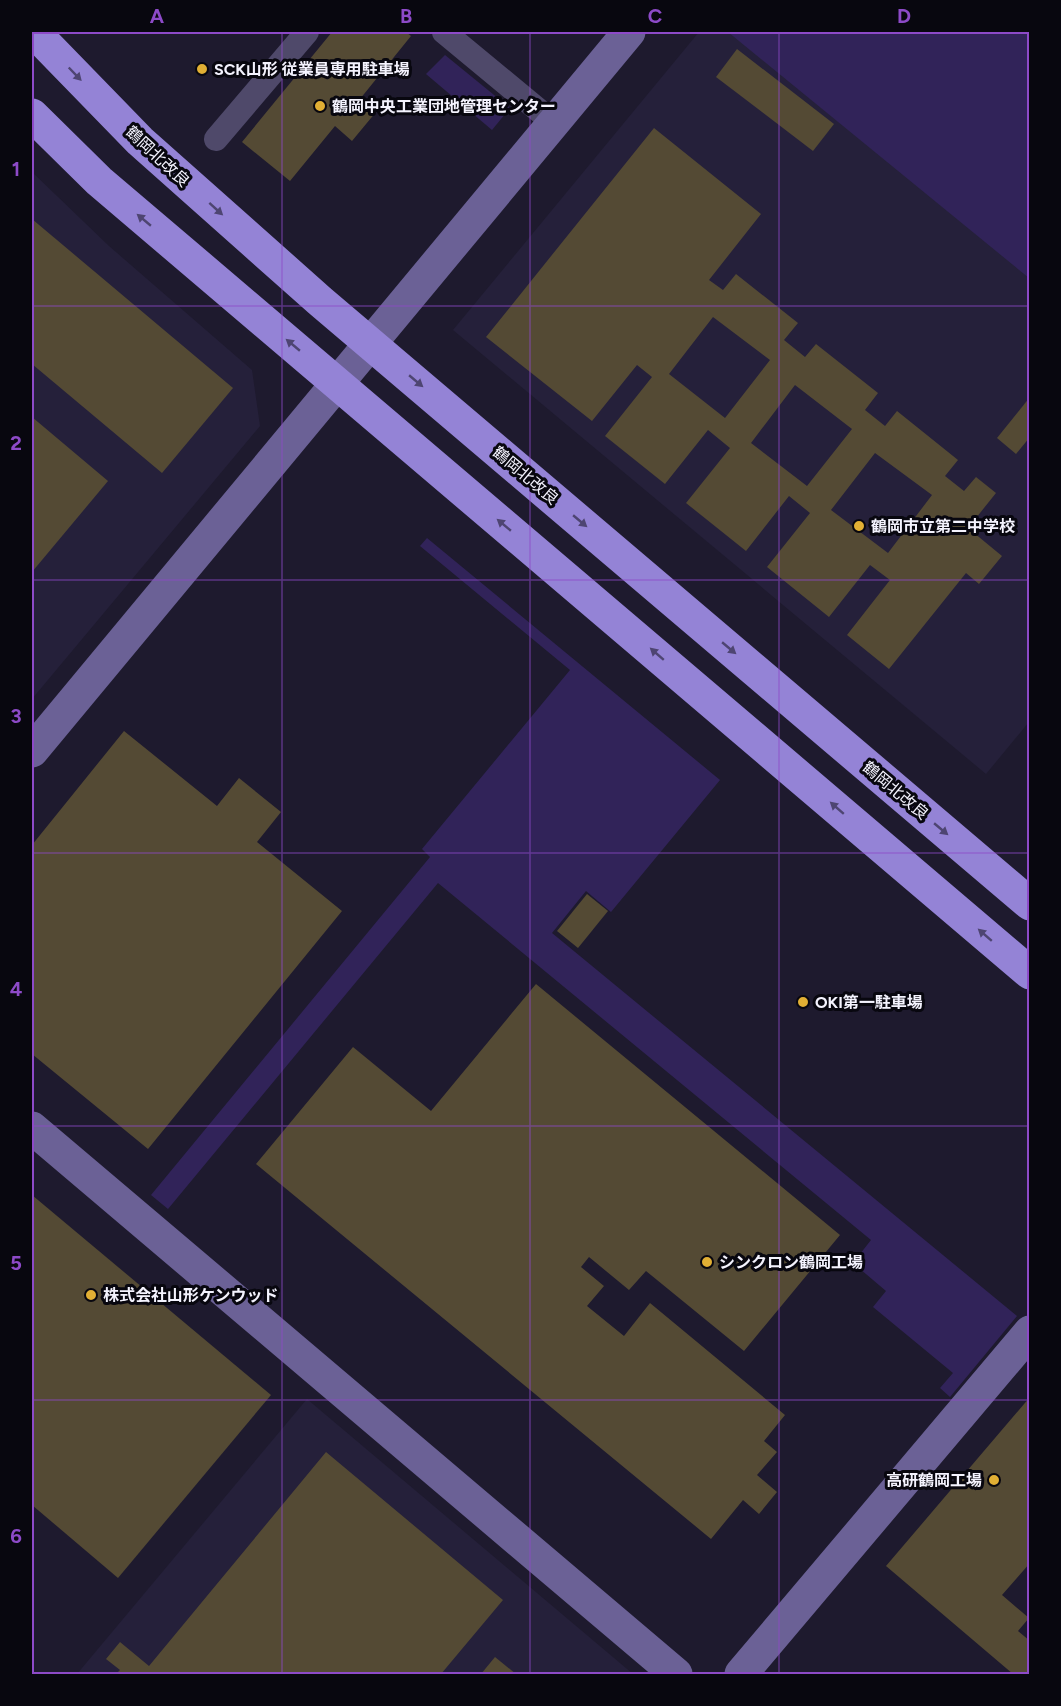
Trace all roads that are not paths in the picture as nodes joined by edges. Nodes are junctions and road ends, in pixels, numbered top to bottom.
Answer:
1 (34, 32) edge
2 (307, 32) edge
3 (444, 32) edge
4 (629, 32) edge
5 (32, 115) edge
6 (554, 123) junction
7 (216, 139) dead end
8 (371, 344) junction
9 (337, 383) junction
10 (32, 751) edge
11 (1029, 904) edge
12 (1029, 973) edge
13 (32, 1128) edge
14 (1029, 1332) edge
15 (676, 1674) edge
16 (741, 1674) edge

1 -> 8 highway, 鶴岡北改良
2 - 7 street
3 - 6 street
4 - 6 street
9 -> 5 highway
6 - 8 street
8 - 9 street
8 -> 11 highway, 鶴岡北改良
9 - 10 street
12 -> 9 highway
13 - 15 street
14 - 16 street

